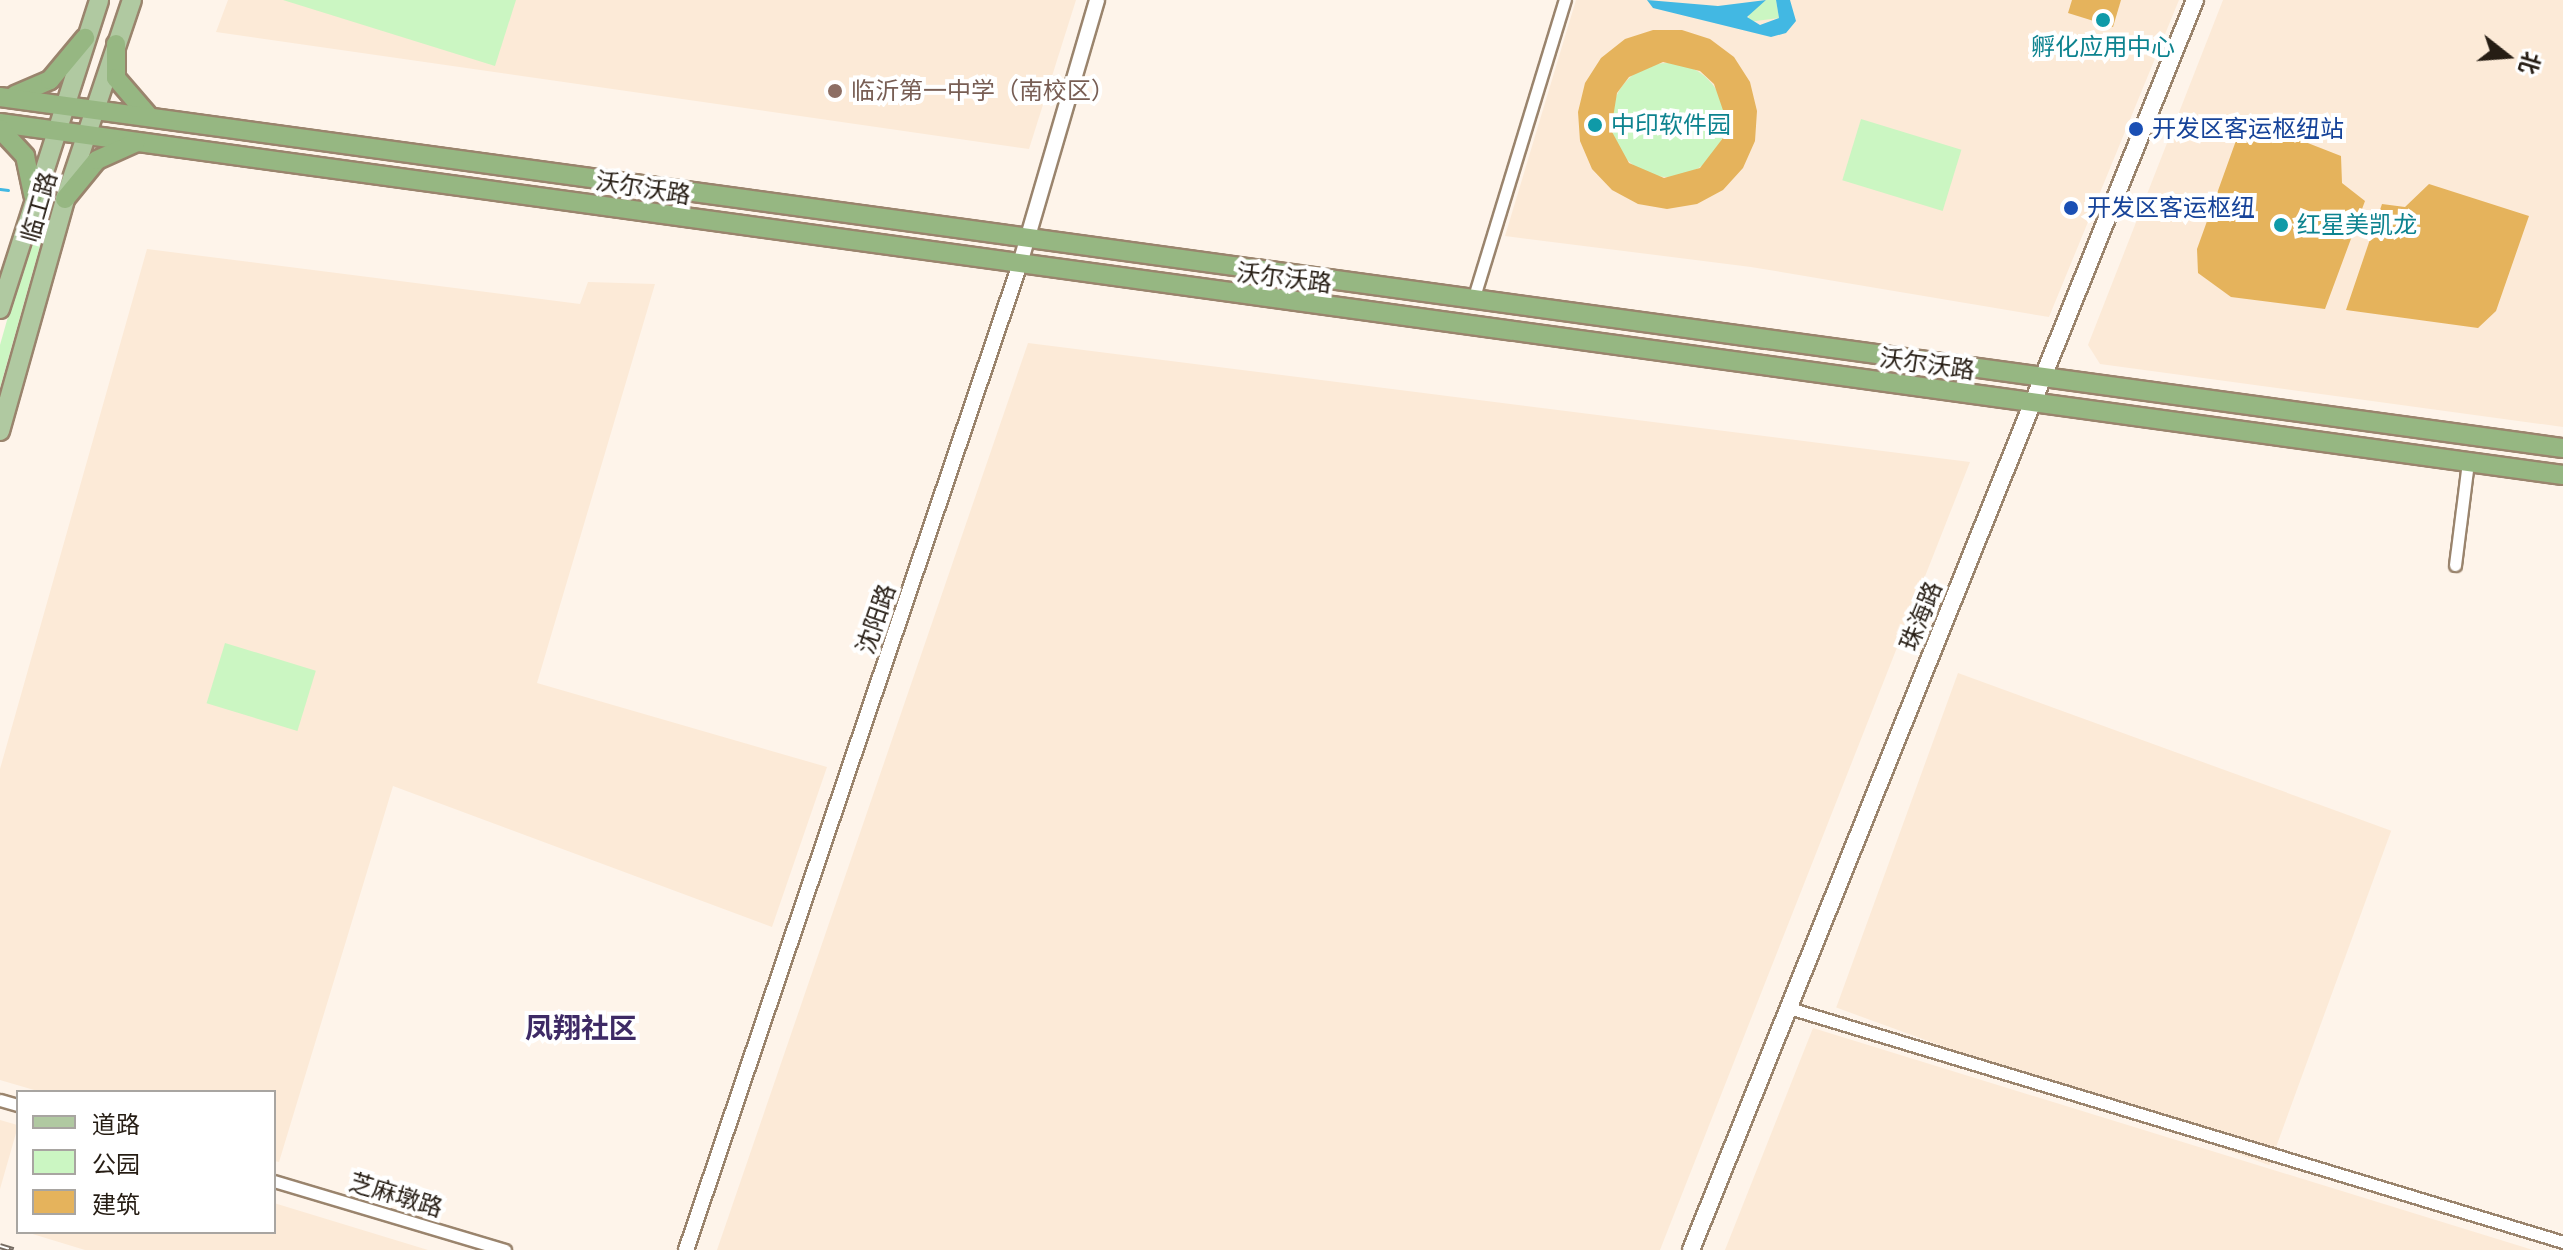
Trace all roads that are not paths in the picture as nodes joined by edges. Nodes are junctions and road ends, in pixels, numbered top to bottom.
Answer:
1 (99, 0) edge
2 (132, 0) edge
3 (1097, 0) edge
4 (1565, 0) edge
5 (2195, 0) edge
6 (85, 38) junction
7 (116, 44) junction
8 (0, 96) edge
9 (62, 104) junction
10 (95, 108) junction
11 (149, 115) junction
12 (0, 123) edge
13 (0, 129) edge
14 (54, 130) junction
15 (86, 134) junction
16 (144, 141) junction
17 (33, 195) junction
18 (65, 199) junction
19 (1023, 238) junction
20 (1019, 267) junction
21 (1473, 300) junction
22 (0, 309) edge
23 (2043, 378) junction
24 (2033, 404) junction
25 (0, 431) edge
26 (2563, 448) edge
27 (2468, 462) junction
28 (2563, 475) edge
29 (2455, 565) dead end
30 (1789, 1008) junction
31 (276, 1182) edge
32 (2563, 1242) edge
33 (505, 1250) edge
34 (686, 1250) edge
35 (1691, 1250) edge

1 - 6 main road, 临工路
2 - 7 main road, 临工路
3 - 19 street, 沈阳路
4 - 21 street
5 - 23 main road, 珠海路
6 - 8 highway
6 - 9 main road, 临工路
7 - 10 main road, 临工路
7 - 11 highway
8 - 9 highway, 沃尔沃路
9 - 10 highway, 沃尔沃路
9 - 14 main road, 临工路
10 - 11 highway, 沃尔沃路
10 - 15 main road, 临工路
11 - 19 highway, 沃尔沃路
12 - 14 highway, 沃尔沃路
13 - 17 highway
14 - 15 highway, 沃尔沃路
14 - 17 main road, 临工路
15 - 16 highway, 沃尔沃路
15 - 18 main road, 临工路
16 - 18 highway
16 - 20 highway, 沃尔沃路
17 - 22 main road, 临工路
18 - 25 main road, 临工路
19 - 20 street, 沈阳路
19 - 21 highway, 沃尔沃路
20 - 24 highway, 沃尔沃路
20 - 34 street, 沈阳路
21 - 23 highway, 沃尔沃路
23 - 24 main road, 珠海路
23 - 26 highway, 沃尔沃路
24 - 27 highway, 沃尔沃路
24 - 30 main road, 珠海路
27 - 28 highway, 沃尔沃路
27 - 29 street
30 - 32 street
30 - 35 main road, 珠海路
31 - 33 street, 芝麻墩路

